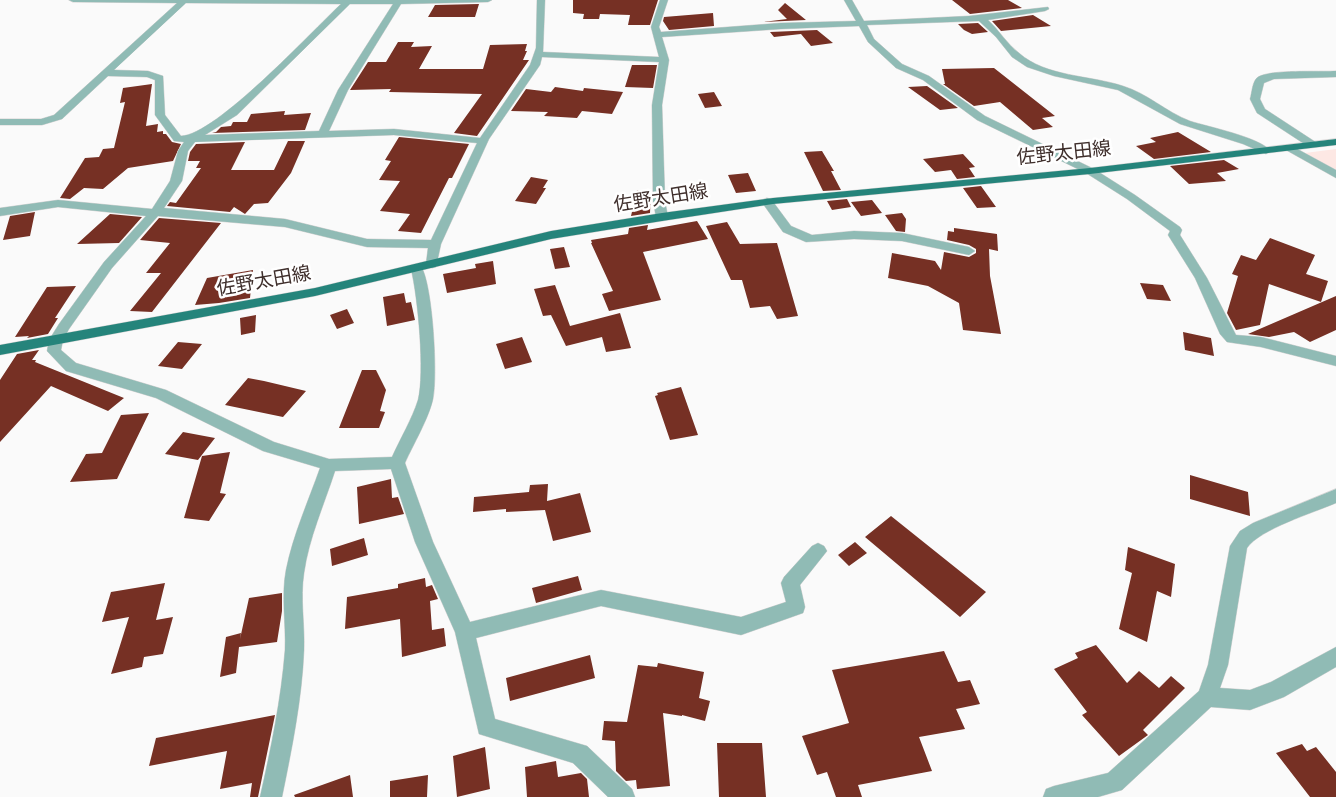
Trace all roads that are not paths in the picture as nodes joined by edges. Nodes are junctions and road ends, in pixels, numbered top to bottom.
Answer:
1 (73, 0) edge
2 (185, 0) edge
3 (488, 0) edge
4 (541, 0) edge
5 (664, 0) edge
6 (848, 0) edge
7 (398, 1) edge
8 (348, 2) junction
9 (1045, 9) dead end
10 (982, 19) junction
11 (862, 23) junction
12 (657, 34) junction
13 (539, 54) junction
14 (664, 60) junction
15 (105, 74) junction
16 (1336, 74) edge
17 (0, 122) edge
18 (322, 133) junction
19 (192, 138) junction
20 (483, 141) junction
21 (1336, 142) edge
22 (1313, 145) junction
23 (1290, 148) junction
24 (1266, 151) junction
25 (1090, 171) junction
26 (1336, 175) edge
27 (767, 202) junction
28 (0, 212) edge
29 (156, 212) junction
30 (662, 217) junction
31 (435, 244) junction
32 (969, 250) dead end
33 (432, 264) junction
34 (417, 269) junction
35 (56, 340) junction
36 (0, 350) edge
37 (1336, 361) edge
38 (397, 463) junction
39 (329, 465) junction
40 (1336, 496) edge
41 (818, 551) dead end
42 (465, 632) junction
43 (1336, 656) edge
44 (1207, 697) junction
45 (271, 797) edge
46 (624, 797) edge
47 (1054, 797) edge

1 - 2 street
2 - 8 street
2 - 15 street
3 - 7 street
4 - 13 street
5 - 12 street
6 - 11 street
7 - 8 street
7 - 18 street
8 - 19 street
9 - 10 street
10 - 11 street
10 - 24 street
11 - 12 street
11 - 25 street
12 - 14 street
13 - 14 street
13 - 20 street
14 - 30 street
15 - 17 street
15 - 19 street
16 - 22 street
18 - 19 street
18 - 20 street
19 - 29 street
20 - 31 street
21 - 22 main road, 佐野太田線
22 - 23 main road, 佐野太田線
23 - 24 main road, 佐野太田線
23 - 26 street
24 - 25 main road, 佐野太田線
25 - 27 main road, 佐野太田線
25 - 37 street
27 - 30 main road, 佐野太田線
27 - 32 street
28 - 29 street
29 - 31 street
29 - 35 street
30 - 33 main road, 佐野太田線
31 - 33 street
33 - 34 main road, 佐野太田線
34 - 35 main road, 佐野太田線
34 - 38 street
35 - 36 main road, 佐野太田線
35 - 39 street
38 - 39 street
38 - 42 street
39 - 45 street
40 - 44 street
41 - 42 street
42 - 46 street
43 - 44 street
44 - 47 street

